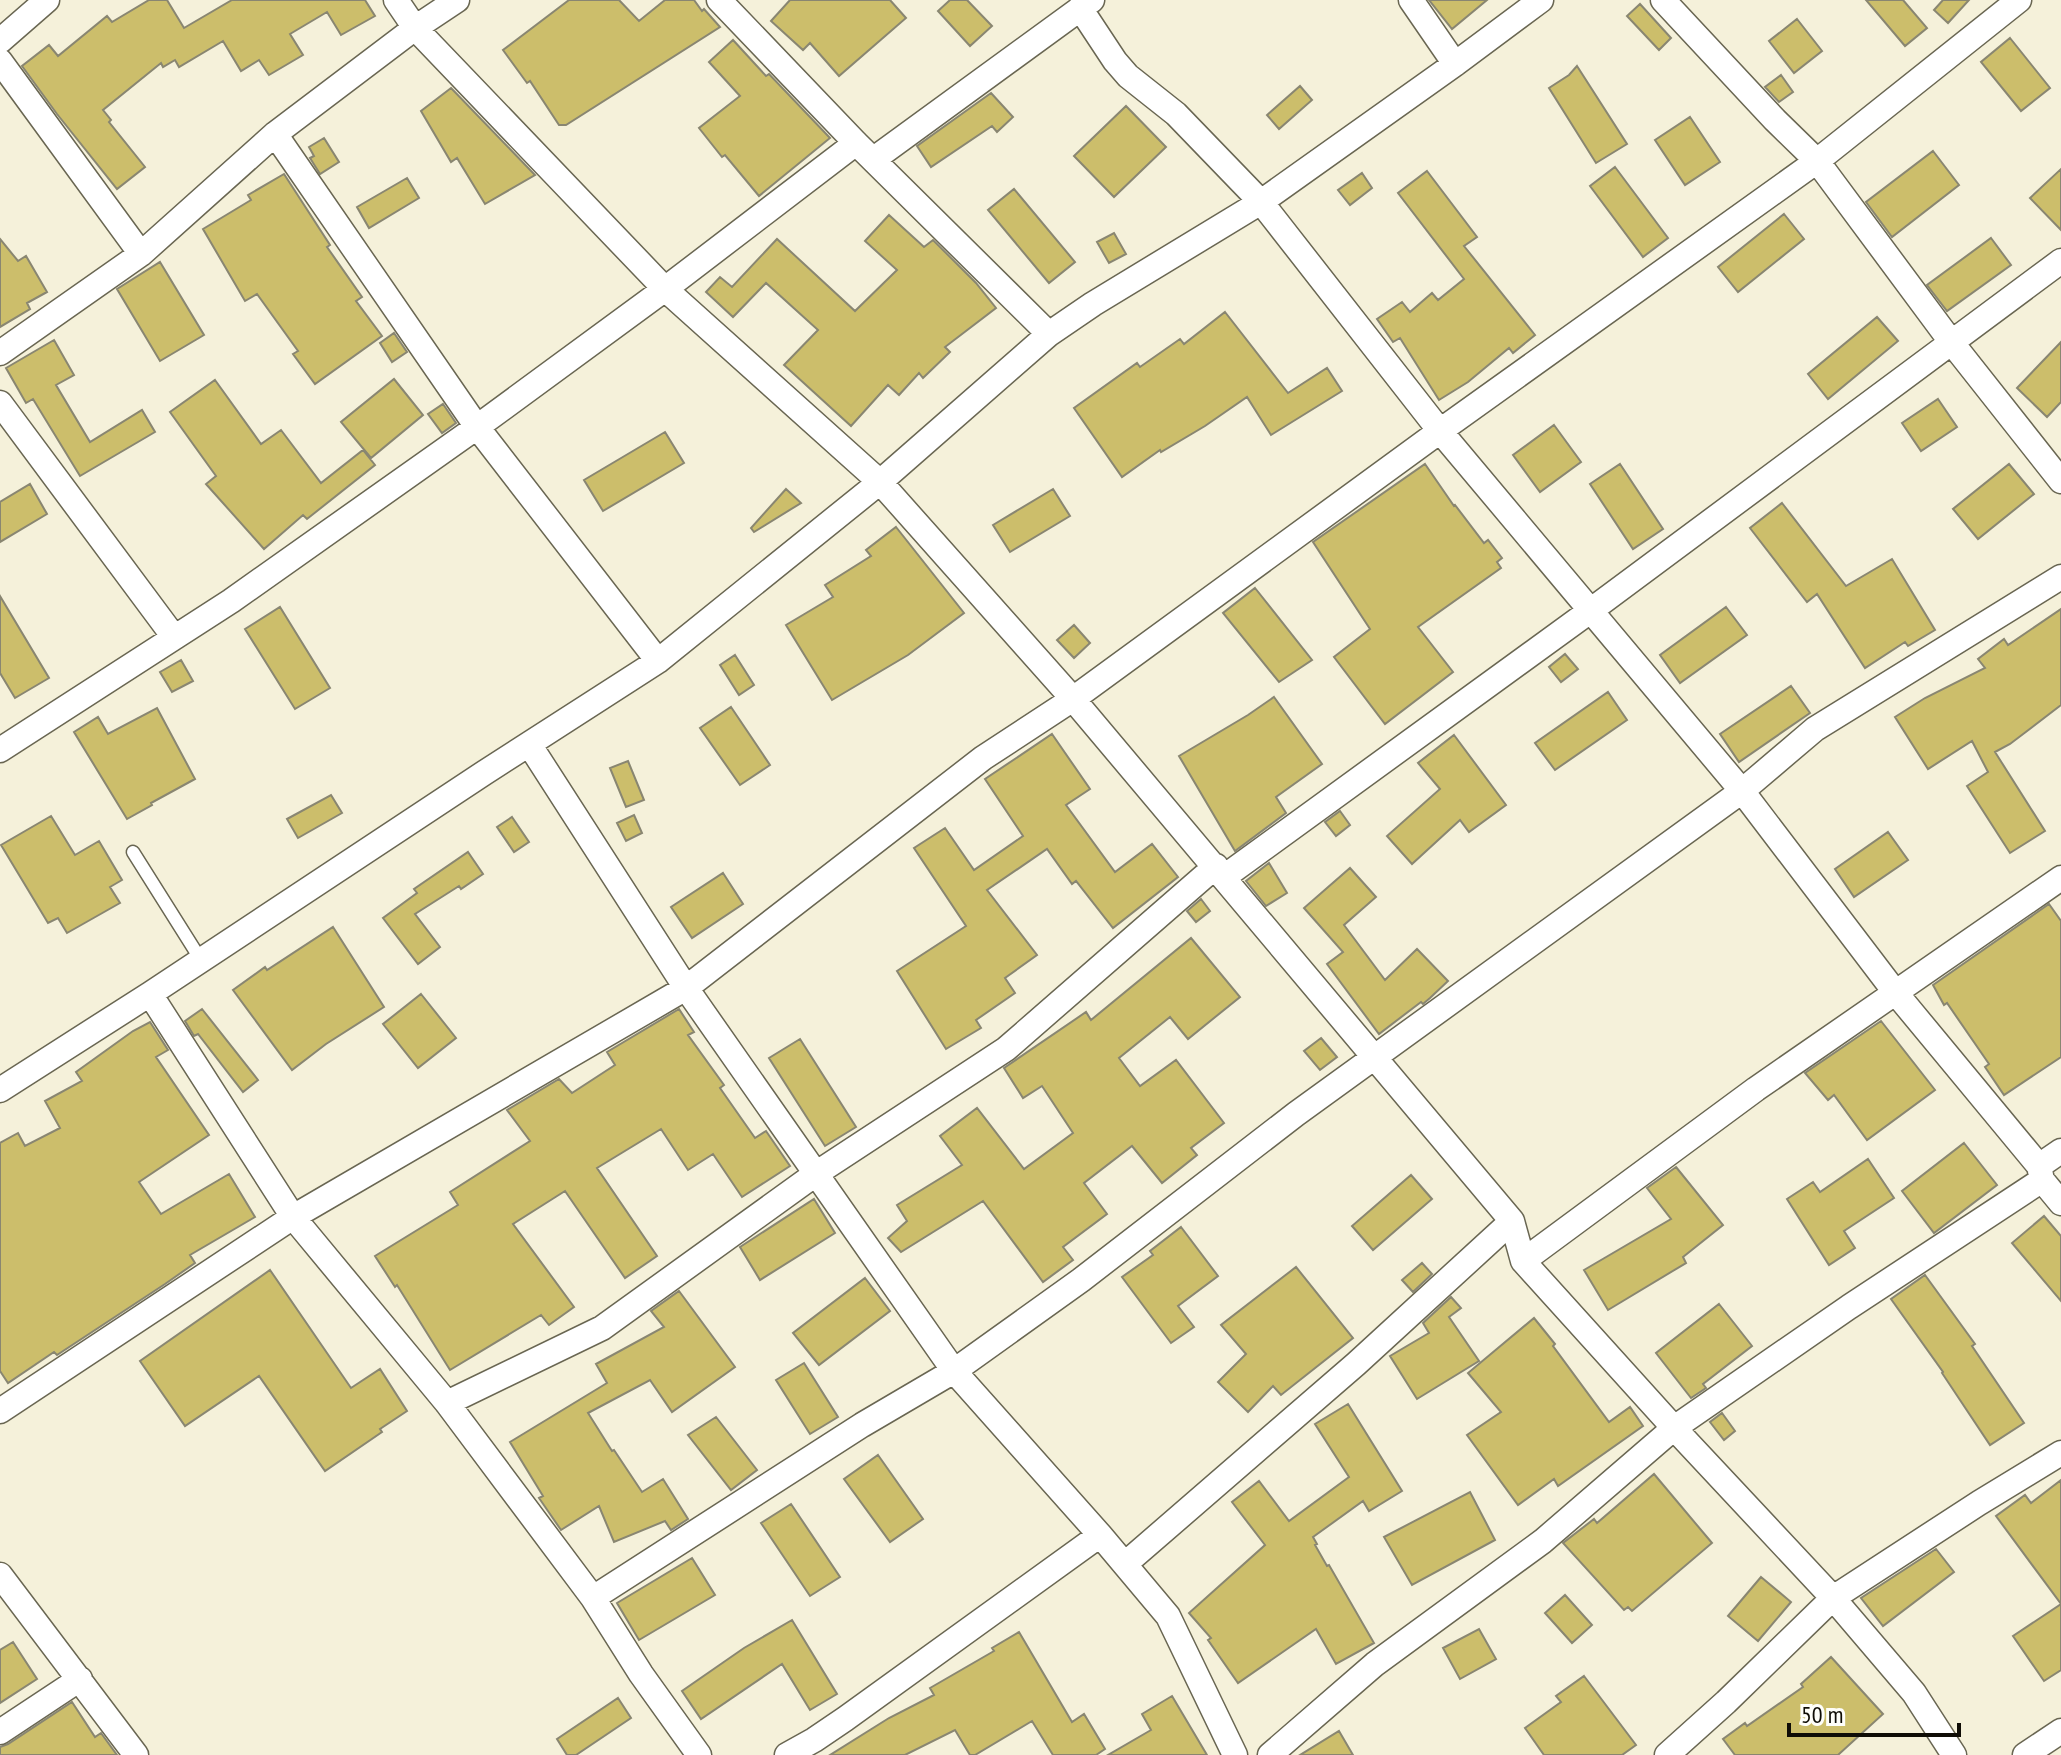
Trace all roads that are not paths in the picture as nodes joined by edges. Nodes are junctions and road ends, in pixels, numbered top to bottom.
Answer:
1 (47, 0) edge
2 (396, 0) edge
3 (457, 0) edge
4 (719, 0) edge
5 (1411, 0) edge
6 (1541, 0) edge
7 (1663, 0) edge
8 (2019, 0) edge
9 (1086, 4) edge
10 (415, 28) junction
11 (0, 41) edge
12 (0, 61) edge
13 (1455, 64) junction
14 (275, 134) junction
15 (856, 143) junction
16 (874, 159) junction
17 (1817, 161) junction
18 (1261, 202) junction
19 (141, 254) junction
20 (2061, 261) edge
21 (665, 289) junction
22 (1049, 334) junction
23 (1952, 343) junction
24 (0, 353) edge
25 (0, 403) edge
26 (477, 427) junction
27 (1440, 431) junction
28 (2061, 481) edge
29 (880, 482) junction
30 (2061, 577) edge
31 (1590, 611) junction
32 (174, 637) junction
33 (658, 661) junction
34 (1073, 699) junction
35 (529, 744) junction
36 (0, 750) edge
37 (1742, 791) junction
38 (133, 852) dead end
39 (1220, 872) junction
40 (2061, 878) edge
41 (201, 960) junction
42 (686, 988) junction
43 (1895, 992) junction
44 (150, 994) junction
45 (1374, 1058) junction
46 (0, 1090) edge
47 (2061, 1151) edge
48 (817, 1173) junction
49 (2040, 1173) junction
50 (2061, 1203) edge
51 (293, 1217) junction
52 (1512, 1221) junction
53 (1523, 1261) junction
54 (954, 1371) junction
55 (447, 1403) junction
56 (0, 1411) edge
57 (1674, 1428) junction
58 (2061, 1453) edge
59 (1100, 1535) junction
60 (1125, 1564) junction
61 (0, 1575) edge
62 (593, 1598) junction
63 (1833, 1598) junction
64 (80, 1679) junction
65 (2061, 1731) edge
66 (0, 1732) edge
67 (136, 1755) edge
68 (699, 1755) edge
69 (787, 1755) edge
70 (1235, 1755) edge
71 (1270, 1755) edge
72 (1667, 1755) edge
73 (1954, 1755) edge
74 (2025, 1755) edge

1 - 11 street
2 - 10 street
3 - 10 street
4 - 15 street
5 - 13 street
6 - 13 street
7 - 17 street
8 - 17 street
9 - 16 street
9 - 18 street
10 - 14 street
10 - 21 street
12 - 19 street
13 - 18 street
14 - 19 street
14 - 26 street
15 - 16 street
15 - 21 street
16 - 22 street
17 - 23 street
17 - 27 street
18 - 22 street
18 - 27 street
19 - 24 street
20 - 23 street
21 - 26 street
21 - 29 street
22 - 29 street
23 - 28 street
23 - 31 street
25 - 32 street
26 - 32 street
26 - 33 street
27 - 31 street
27 - 34 street
29 - 33 street
29 - 34 street
30 - 37 street
31 - 37 street
31 - 39 street
32 - 36 street
33 - 35 street
34 - 39 street
34 - 42 street
35 - 41 street
35 - 42 street
37 - 43 street
37 - 45 street
38 - 41 lane
39 - 45 street
39 - 48 street
40 - 43 street
41 - 44 street
42 - 48 street
42 - 51 street
43 - 49 street
43 - 53 street
44 - 46 street
44 - 51 street
45 - 52 street
45 - 54 street
47 - 49 street
48 - 54 street
48 - 55 street
49 - 50 street
49 - 57 street
51 - 55 street
51 - 56 street
52 - 53 street
52 - 60 street
53 - 57 street
54 - 59 street
54 - 62 street
55 - 62 street
57 - 63 street
57 - 71 street
58 - 63 street
59 - 60 street
59 - 69 street
60 - 70 street
61 - 64 street
62 - 68 street
63 - 72 street
63 - 73 street
64 - 66 street
64 - 67 street
65 - 74 street

